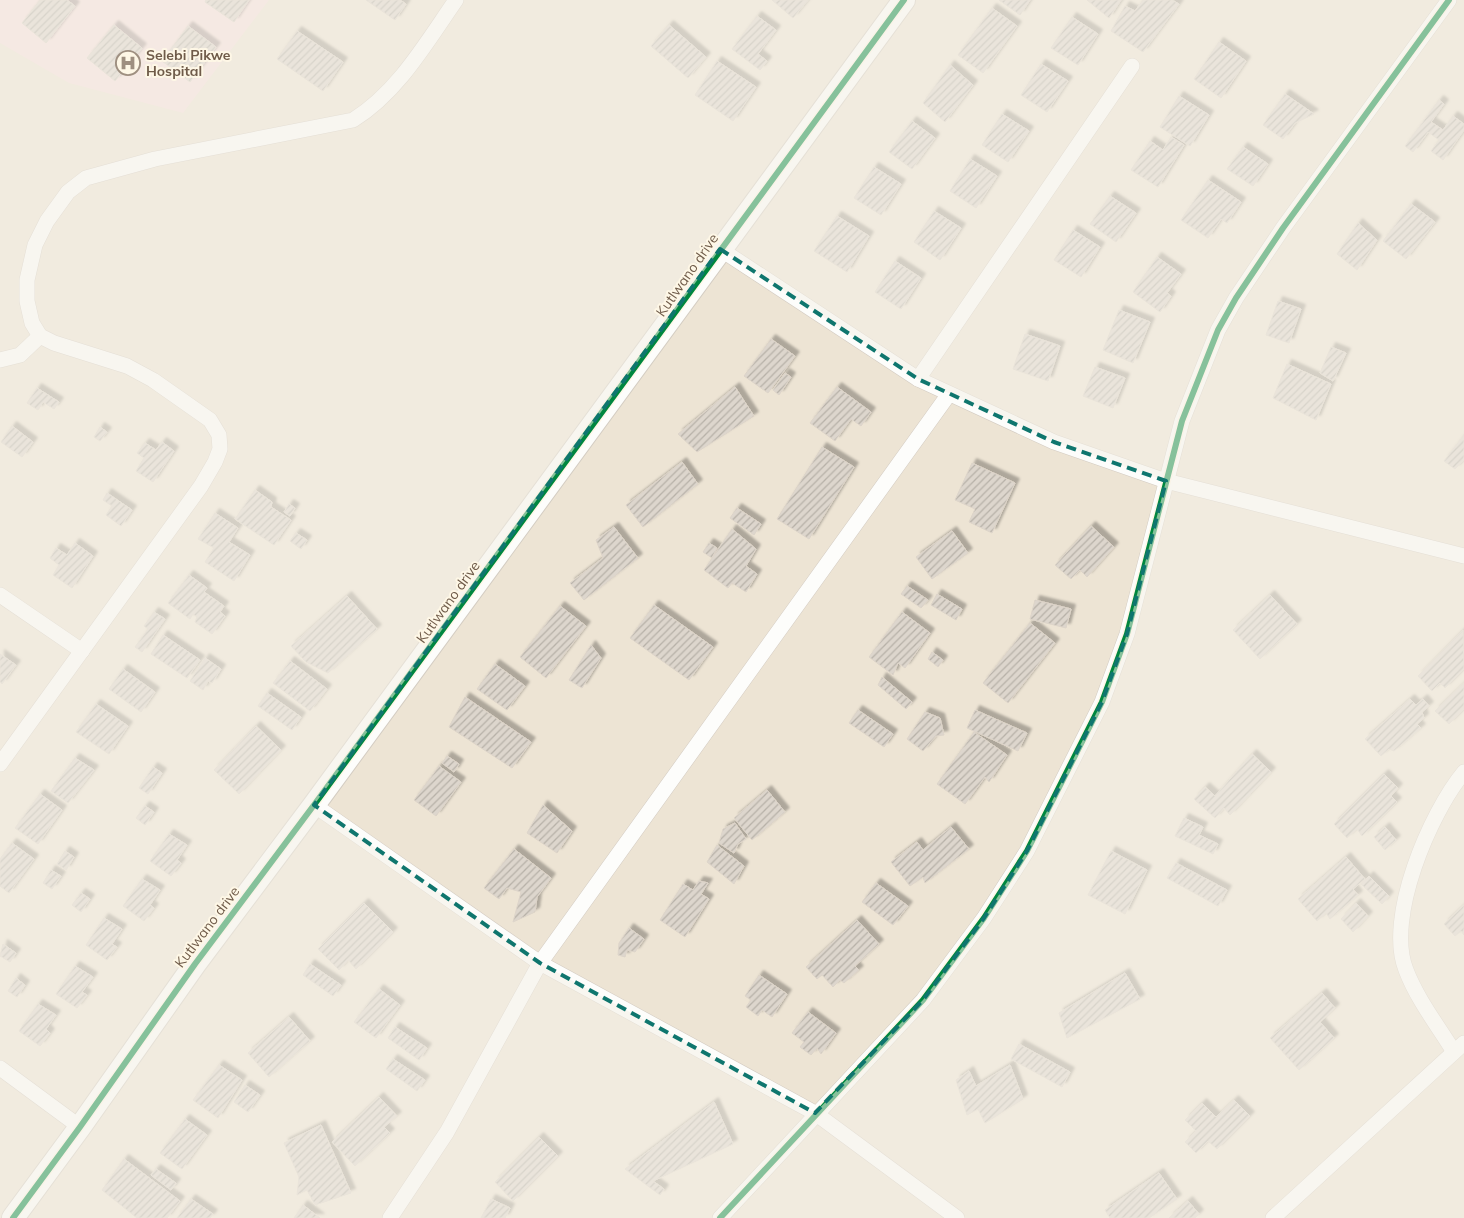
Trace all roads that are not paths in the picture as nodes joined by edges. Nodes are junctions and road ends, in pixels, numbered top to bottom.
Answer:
1 (456, 0) edge
2 (904, 0) edge
3 (1449, 0) edge
4 (1132, 66) dead end
5 (720, 249) junction
6 (40, 336) junction
7 (0, 360) edge
8 (918, 379) junction
9 (949, 394) junction
10 (1166, 481) junction
11 (1464, 556) edge
12 (0, 595) edge
13 (82, 651) junction
14 (0, 764) edge
15 (1464, 772) edge
16 (314, 805) junction
17 (540, 963) junction
18 (1459, 1047) edge
19 (0, 1068) edge
20 (815, 1113) junction
21 (80, 1127) junction
22 (13, 1218) edge
23 (390, 1218) edge
24 (720, 1218) edge
25 (957, 1218) edge
26 (1273, 1218) edge

1 - 6 street
2 - 5 street, Kutlwano drive
3 - 10 street
4 - 8 street
5 - 8 street
5 - 16 street, Kutlwano drive
6 - 7 street
6 - 13 street
8 - 9 street
9 - 10 street
9 - 17 street
10 - 11 street
10 - 20 street
12 - 13 street
13 - 14 street
15 - 18 street
16 - 17 street
16 - 21 street, Kutlwano drive
17 - 20 street
17 - 23 street
18 - 26 street
19 - 21 street
20 - 24 street
20 - 25 street
21 - 22 street, Kutlwano drive

